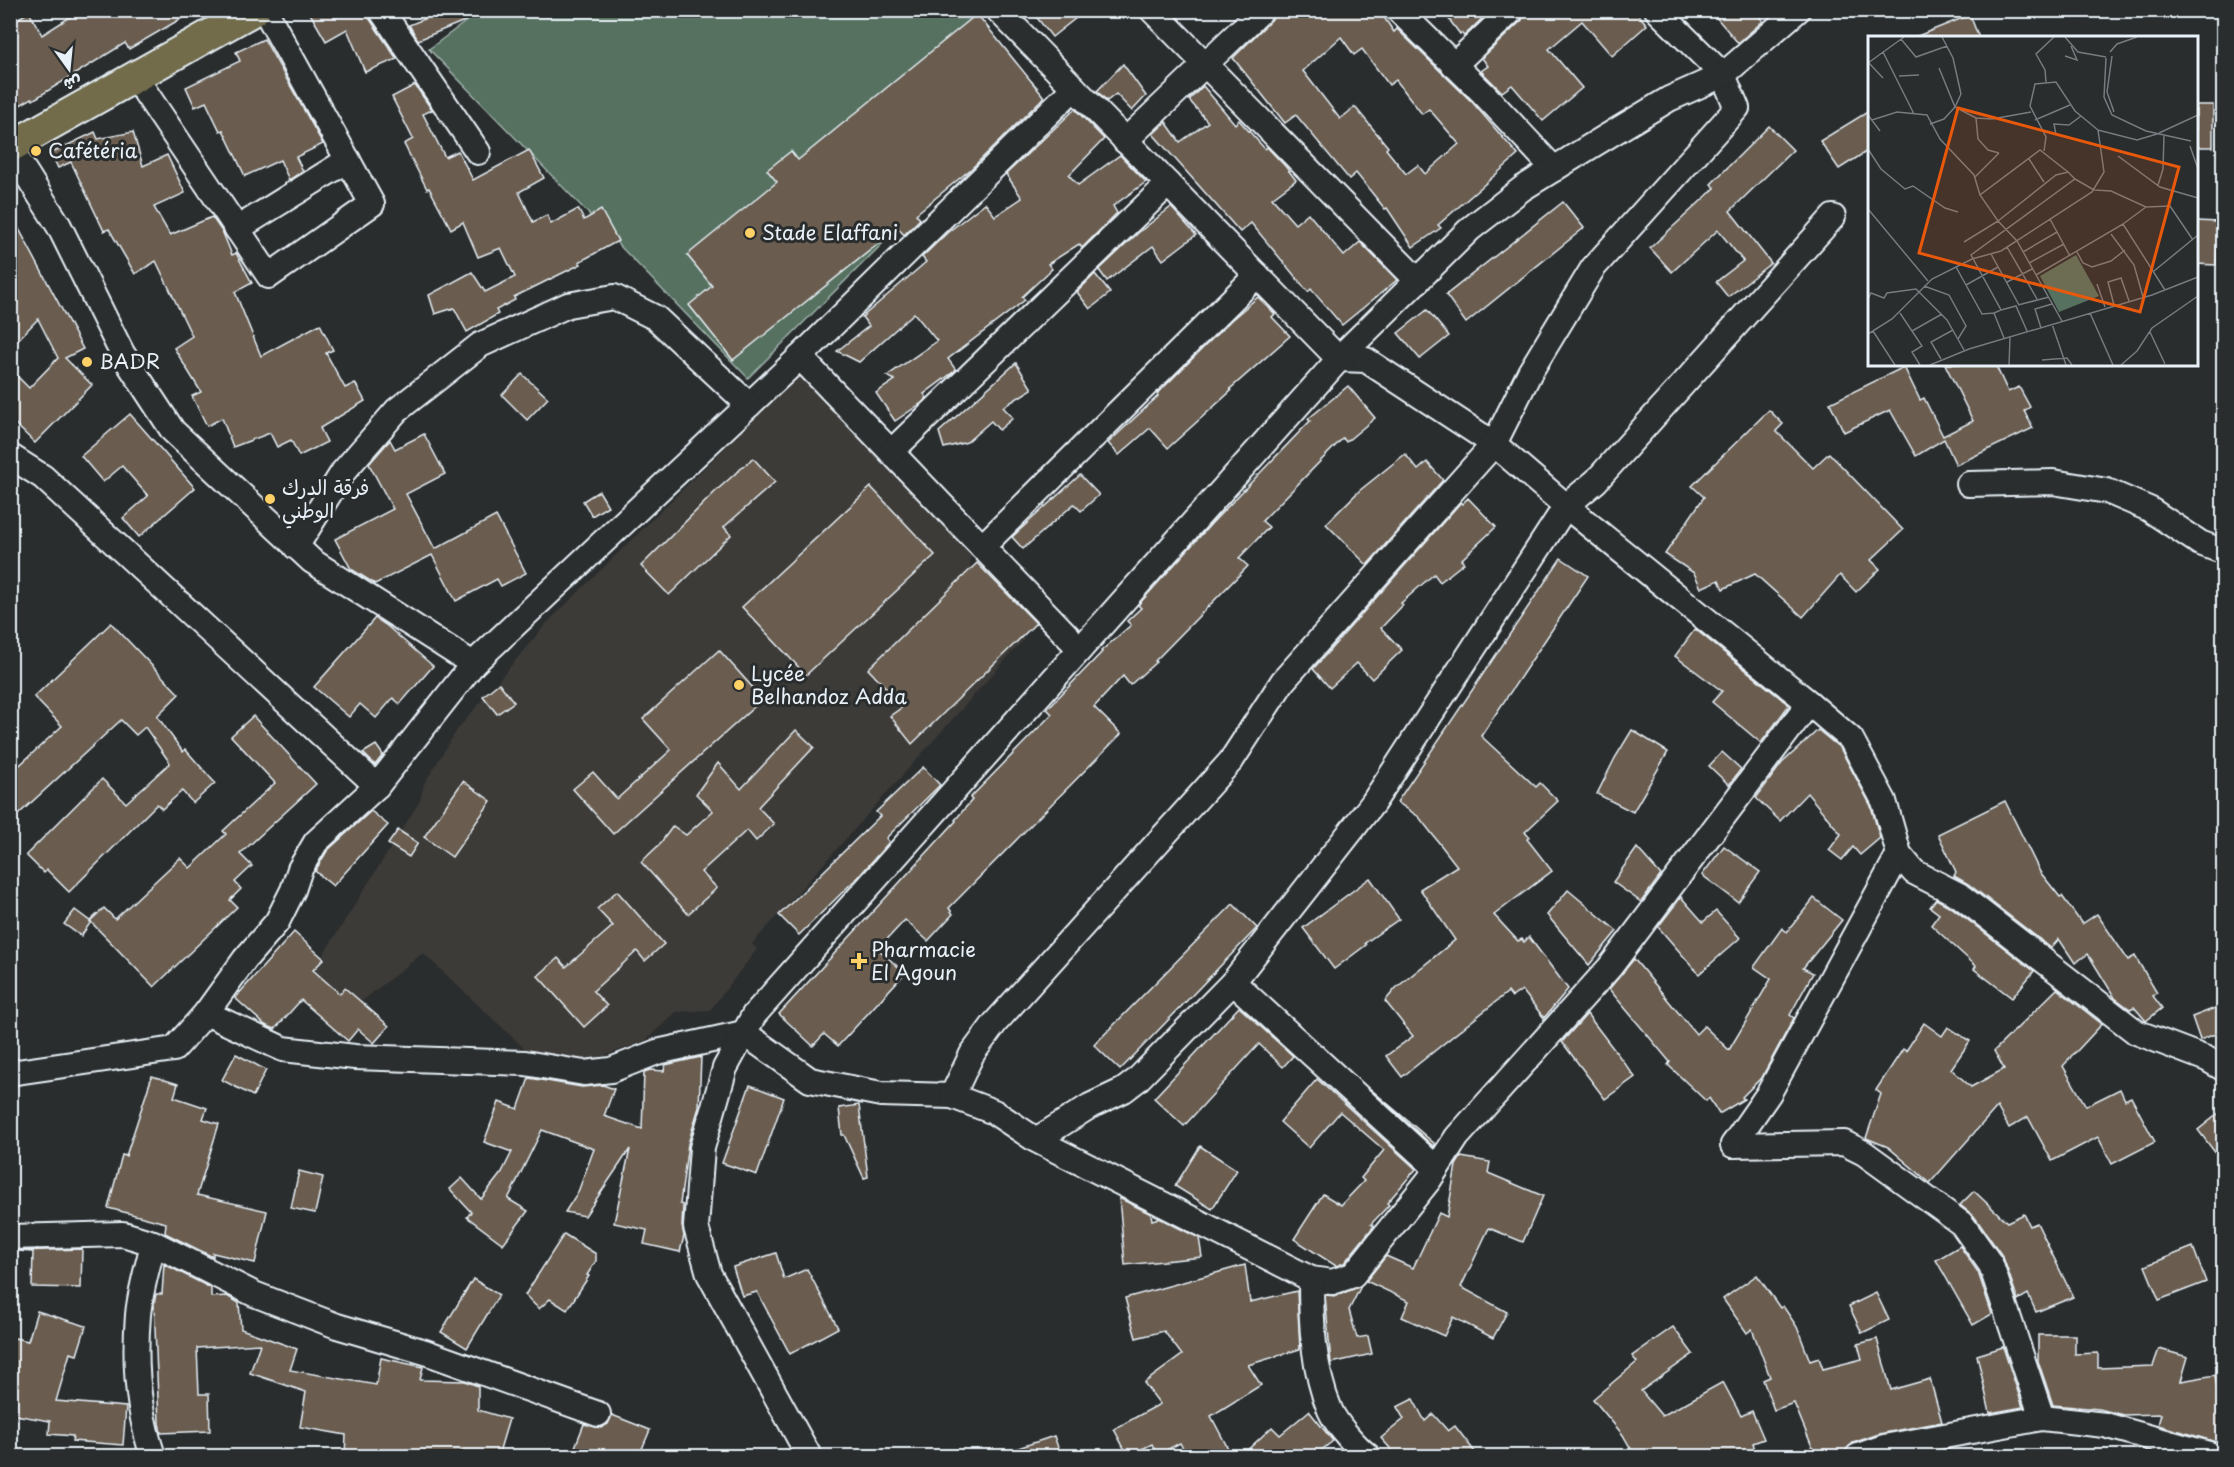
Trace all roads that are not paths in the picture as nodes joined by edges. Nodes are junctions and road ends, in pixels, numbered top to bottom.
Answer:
1 (254, 10) edge
2 (265, 10) edge
3 (381, 10) edge
4 (998, 10) edge
5 (1152, 10) edge
6 (1262, 10) edge
7 (1398, 10) edge
8 (1512, 10) edge
9 (1657, 10) edge
10 (1798, 10) edge
11 (1205, 64) junction
12 (1454, 65) junction
13 (1723, 75) junction
14 (135, 77) junction
15 (1074, 88) junction
16 (1125, 141) junction
17 (10, 148) edge
18 (478, 152) dead end
19 (348, 160) junction
20 (1554, 169) junction
21 (1168, 184) junction
22 (1833, 217) dead end
23 (237, 229) junction
24 (1257, 275) junction
25 (1418, 280) junction
26 (800, 357) junction
27 (1339, 359) junction
28 (749, 405) junction
29 (1494, 444) junction
30 (891, 452) junction
31 (10, 456) edge
32 (1969, 484) dead end
33 (1566, 506) junction
34 (296, 547) junction
35 (982, 547) junction
36 (2223, 552) edge
37 (1080, 649) junction
38 (473, 664) junction
39 (1809, 703) junction
40 (377, 786) junction
41 (1899, 854) junction
42 (1233, 982) junction
43 (206, 1013) junction
44 (744, 1033) junction
45 (2223, 1069) edge
46 (10, 1073) edge
47 (951, 1096) junction
48 (1036, 1140) junction
49 (1436, 1168) junction
50 (10, 1238) edge
51 (153, 1243) junction
52 (1311, 1279) junction
53 (598, 1414) dead end
54 (2042, 1418) junction
55 (153, 1456) edge
56 (809, 1456) edge
57 (1368, 1456) edge
58 (1858, 1456) edge
59 (2216, 1456) edge

1 - 14 main road
2 - 19 street
3 - 18 street
4 - 15 street
5 - 11 street
6 - 11 street
7 - 12 street
8 - 12 street
9 - 13 street
10 - 13 street
11 - 16 street
11 - 25 street
12 - 20 street
13 - 20 street
13 - 29 street
14 - 17 main road
14 - 23 street
15 - 16 street
15 - 26 street
16 - 21 street
17 - 34 street
19 - 23 street
19 - 23 street
20 - 25 street
21 - 24 street
21 - 30 street
22 - 33 street
24 - 27 street
24 - 35 street
25 - 27 street
26 - 28 street
26 - 30 street
27 - 29 street
27 - 37 street
28 - 34 street
28 - 38 street
29 - 33 street
29 - 47 street
30 - 35 street
31 - 40 street
32 - 36 street
33 - 39 street
33 - 42 street
34 - 38 street
35 - 37 street
37 - 44 street
38 - 40 street
39 - 41 street
39 - 49 street
40 - 43 street
41 - 45 street
41 - 54 street
42 - 48 street
42 - 49 street
43 - 44 street
43 - 46 street
44 - 47 street
44 - 56 street
47 - 48 street
48 - 52 street
49 - 52 street
50 - 51 street
51 - 53 street
51 - 55 street
52 - 57 street
54 - 58 street
54 - 59 street

